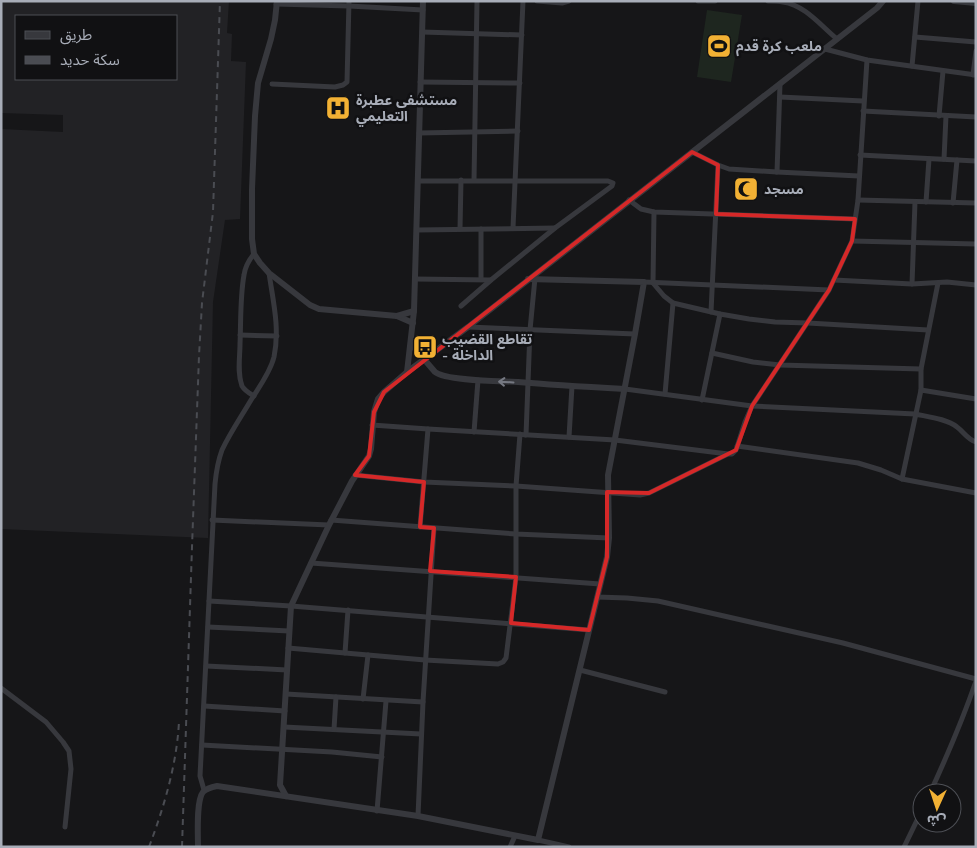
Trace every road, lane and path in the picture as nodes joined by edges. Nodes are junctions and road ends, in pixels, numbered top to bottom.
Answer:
1 (423, 1) edge
2 (477, 1) edge
3 (523, 1) edge
4 (537, 1) edge
5 (569, 1) edge
6 (698, 1) edge
7 (715, 1) edge
8 (768, 1) edge
9 (883, 1) edge
10 (918, 1) edge
11 (954, 1) edge
12 (277, 2) edge
13 (349, 3) edge
14 (976, 3) edge
15 (423, 10) junction
16 (422, 32) junction
17 (477, 33) junction
18 (522, 35) junction
19 (915, 37) junction
20 (837, 39) junction
21 (976, 42) edge
22 (825, 49) junction
23 (976, 51) edge
24 (866, 60) junction
25 (912, 66) junction
26 (943, 71) junction
27 (974, 75) edge
28 (420, 82) junction
29 (476, 83) junction
30 (520, 83) junction
31 (272, 84) dead end
32 (780, 84) junction
33 (780, 97) junction
34 (863, 101) junction
35 (863, 111) junction
36 (939, 116) junction
37 (946, 116) junction
38 (976, 117) edge
39 (518, 131) junction
40 (475, 132) junction
41 (419, 133) junction
42 (692, 152) junction
43 (860, 155) junction
44 (929, 158) junction
45 (944, 159) junction
46 (956, 160) junction
47 (976, 160) edge
48 (718, 166) junction
49 (777, 172) junction
50 (859, 176) junction
51 (462, 180) junction
52 (474, 180) junction
53 (515, 180) junction
54 (418, 181) junction
55 (630, 200) junction
56 (858, 200) junction
57 (914, 202) junction
58 (926, 202) junction
59 (953, 202) junction
60 (976, 203) edge
61 (654, 212) junction
62 (716, 214) junction
63 (855, 219) junction
64 (513, 228) junction
65 (555, 228) junction
66 (460, 229) junction
67 (481, 229) junction
68 (416, 230) junction
69 (852, 241) junction
70 (914, 243) junction
71 (976, 244) edge
72 (254, 254) junction
73 (269, 273) junction
74 (531, 278) junction
75 (481, 279) junction
76 (415, 280) junction
77 (491, 280) junction
78 (834, 280) junction
79 (644, 282) junction
80 (653, 282) junction
81 (938, 283) junction
82 (912, 284) junction
83 (712, 285) junction
84 (976, 285) edge
85 (829, 290) junction
86 (673, 303) junction
87 (461, 306) dead end
88 (414, 312) junction
89 (710, 312) junction
90 (720, 314) junction
91 (397, 316) junction
92 (413, 323) junction
93 (808, 323) junction
94 (468, 326) junction
95 (530, 330) junction
96 (928, 330) junction
97 (635, 334) junction
98 (240, 335) junction
99 (277, 336) junction
100 (411, 344) junction
101 (712, 353) junction
102 (424, 360) junction
103 (780, 365) junction
104 (921, 369) junction
105 (408, 372) junction
106 (478, 380) junction
107 (528, 383) junction
108 (572, 386) junction
109 (625, 389) junction
110 (921, 390) junction
111 (665, 394) junction
112 (254, 396) junction
113 (976, 399) edge
114 (702, 400) junction
115 (752, 406) junction
116 (916, 414) junction
117 (372, 425) junction
118 (428, 429) junction
119 (474, 432) junction
120 (523, 434) junction
121 (569, 437) junction
122 (615, 440) junction
123 (976, 442) edge
124 (737, 446) junction
125 (728, 454) junction
126 (356, 475) junction
127 (902, 479) junction
128 (424, 482) junction
129 (516, 486) junction
130 (608, 492) junction
131 (976, 493) edge
132 (212, 520) junction
133 (330, 523) junction
134 (420, 527) junction
135 (434, 528) junction
136 (516, 534) junction
137 (609, 538) junction
138 (311, 563) junction
139 (430, 572) junction
140 (516, 577) junction
141 (600, 584) junction
142 (597, 597) junction
143 (209, 601) junction
144 (291, 606) junction
145 (348, 610) junction
146 (428, 616) junction
147 (511, 623) junction
148 (208, 627) junction
149 (590, 630) junction
150 (289, 631) junction
151 (288, 648) junction
152 (345, 653) junction
153 (368, 655) junction
154 (425, 660) junction
155 (206, 666) junction
156 (287, 670) junction
157 (580, 670) junction
158 (976, 680) edge
159 (1, 688) edge
160 (665, 692) dead end
161 (286, 694) junction
162 (336, 697) junction
163 (363, 699) junction
164 (386, 701) junction
165 (423, 702) junction
166 (204, 706) junction
167 (285, 711) junction
168 (284, 727) junction
169 (334, 729) junction
170 (384, 732) junction
171 (422, 734) junction
172 (202, 745) junction
173 (282, 749) junction
174 (382, 757) junction
175 (935, 783) edge
176 (280, 785) junction
177 (204, 790) junction
178 (272, 794) junction
179 (286, 796) junction
180 (377, 811) junction
181 (418, 816) junction
182 (65, 827) dead end
183 (912, 831) edge
184 (515, 836) junction
185 (538, 840) junction
186 (198, 847) edge
187 (510, 847) edge
188 (568, 847) edge
189 (904, 847) edge

1 - 15 street
2 - 17 street
3 - 18 street
4 - 5 street
6 - 7 street
8 - 20 street
9 - 20 street
10 - 19 street
11 - 14 street
12 - 13 street
12 - 72 street
13 - 15 street
13 - 31 street
15 - 16 street
16 - 17 street
16 - 28 street
17 - 18 street
17 - 29 street
18 - 30 street
19 - 21 street
19 - 25 street
20 - 22 street
22 - 24 street
22 - 32 street
23 - 27 street
24 - 25 street
24 - 34 street
25 - 26 street
26 - 27 street
26 - 36 street
28 - 29 street
28 - 41 street
29 - 30 street
29 - 40 street
30 - 39 street
32 - 33 street
32 - 42 street
33 - 34 street
33 - 49 street
34 - 35 street
35 - 36 street
35 - 43 street
36 - 37 street
37 - 38 street
37 - 45 street
39 - 40 street
39 - 53 street
40 - 41 street
40 - 52 street
41 - 54 street
42 - 48 street
42 - 55 street
43 - 44 street
43 - 50 street
44 - 45 street
44 - 58 street
45 - 46 street
46 - 47 street
46 - 59 street
48 - 49 street
48 - 62 street
49 - 50 street
50 - 56 street
51 - 52 street
51 - 54 street
51 - 66 street
52 - 53 street
53 - 64 street
53 - 65 street
54 - 68 street
55 - 61 street
55 - 74 street
56 - 57 street
56 - 63 street
57 - 58 street
57 - 70 street
58 - 59 street
59 - 60 street
61 - 62 street
61 - 80 street
62 - 63 street
62 - 83 street
63 - 69 street
64 - 65 street
64 - 67 street
65 - 77 street
66 - 67 street
66 - 68 street
67 - 75 street
68 - 76 street
69 - 70 street
69 - 78 street
70 - 71 street
70 - 82 street
72 - 73 street
72 - 98 street
73 - 91 street
73 - 99 street
74 - 79 street
74 - 94 street
74 - 95 street
75 - 76 street
75 - 77 street
76 - 88 street
77 - 87 street
78 - 82 street
78 - 85 street
79 - 80 street
79 - 97 street
80 - 83 street
80 - 86 street
81 - 82 street
81 - 84 street
81 - 96 street
83 - 85 street
83 - 89 street
85 - 93 street
86 - 89 street
86 - 111 street
88 - 91 street
88 - 92 street
89 - 90 street
90 - 93 street
90 - 101 street
91 - 92 street
92 - 100 street
93 - 96 street
93 - 103 street
94 - 95 street
94 - 102 street
95 - 97 street
95 - 107 street
96 - 104 street
97 - 109 street
98 - 99 street
98 - 112 street
99 - 112 street
100 - 102 street
100 - 105 street
101 - 103 street
101 - 114 street
102 - 105 street
102 - 106 street
103 - 104 street
103 - 115 street
104 - 110 street
105 - 117 street
107 -> 106 street
106 - 119 street
107 - 108 street
107 - 120 street
108 - 109 street
108 - 121 street
109 - 111 street
109 - 122 street
110 - 113 street
110 - 116 street
111 - 114 street
112 - 132 street
114 - 115 street
115 - 116 street
115 - 124 street
116 - 123 street
116 - 127 street
117 - 118 street
117 - 126 street
118 - 119 street
118 - 128 street
119 - 120 street
120 - 121 street
120 - 129 street
121 - 122 street
122 - 125 street
122 - 130 street
124 - 125 street
124 - 127 street
125 - 130 street
126 - 128 street
126 - 133 street
127 - 131 street
128 - 129 street
128 - 134 street
129 - 130 street
129 - 136 street
130 - 137 street
132 - 133 street
132 - 143 street
133 - 134 street
133 - 138 street
134 - 135 street
135 - 136 street
135 - 139 street
136 - 137 street
136 - 140 street
137 - 141 street
138 - 139 street
138 - 144 street
139 - 140 street
139 - 146 street
140 - 141 street
140 - 147 street
141 - 142 street
142 - 149 street
142 - 158 street
143 - 144 street
143 - 148 street
144 - 145 street
144 - 150 street
145 - 146 street
145 - 152 street
146 - 147 street
146 - 154 street
147 - 149 street
147 - 154 street
148 - 150 street
148 - 155 street
149 - 157 street
150 - 151 street
151 - 152 street
151 - 156 street
152 - 153 street
153 - 154 street
153 - 163 street
154 - 165 street
155 - 156 street
155 - 166 street
156 - 161 street
157 - 160 street
157 - 185 street
158 - 175 street
159 - 182 street
161 - 162 street
161 - 167 street
162 - 163 street
162 - 169 street
163 - 164 street
164 - 165 street
164 - 170 street
165 - 171 street
166 - 167 street
166 - 172 street
167 - 168 street
168 - 169 street
168 - 173 street
169 - 170 street
170 - 171 street
170 - 174 street
171 - 181 street
172 - 173 street
172 - 177 street
173 - 174 street
173 - 176 street
174 - 180 street
176 - 178 street
176 - 179 street
177 - 178 street
177 - 186 street
178 - 179 street
179 - 180 street
180 - 181 street
181 - 184 street
183 - 189 street
184 - 185 street
184 - 187 street
185 - 188 street

